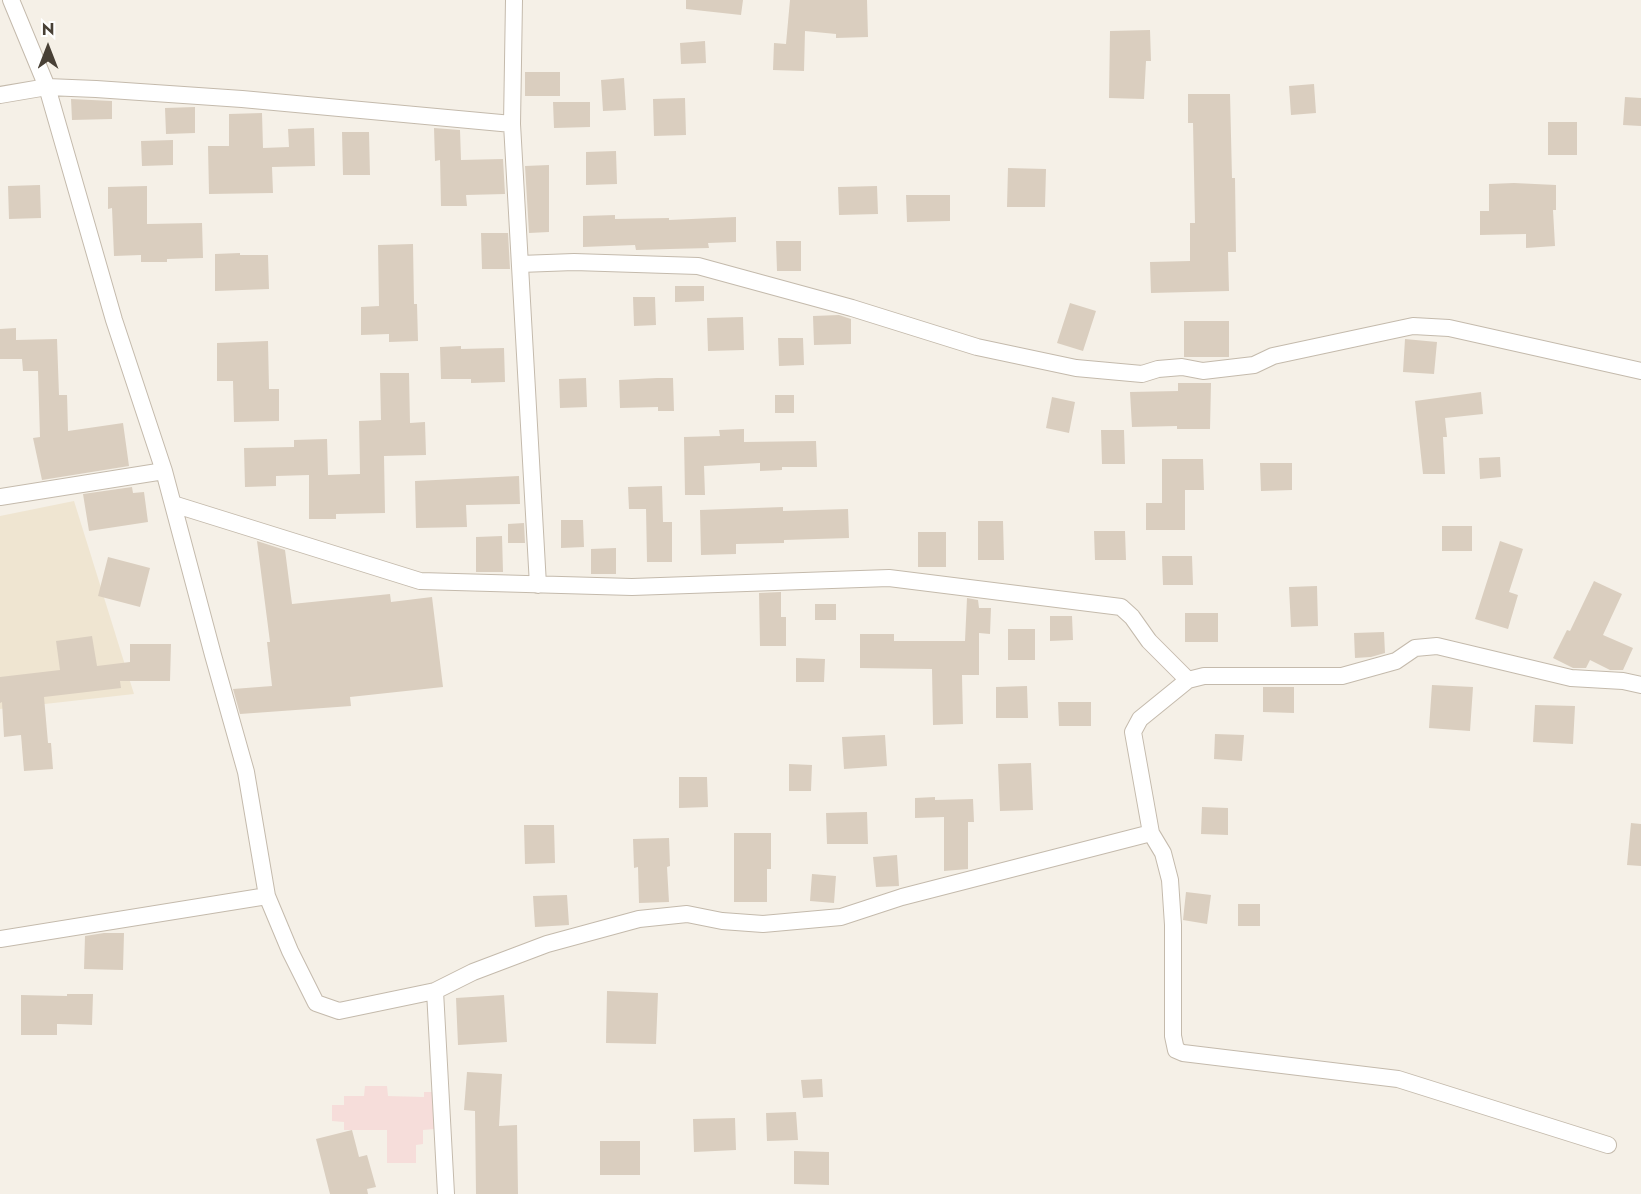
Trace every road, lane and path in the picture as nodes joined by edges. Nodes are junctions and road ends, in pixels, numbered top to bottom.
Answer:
1 (11, 0) edge
2 (514, 0) edge
3 (47, 87) junction
4 (0, 96) edge
5 (512, 124) junction
6 (520, 264) junction
7 (1641, 371) edge
8 (164, 471) junction
9 (0, 497) edge
10 (173, 504) junction
11 (538, 585) junction
12 (1188, 680) junction
13 (1641, 685) edge
14 (1151, 833) junction
15 (267, 896) junction
16 (0, 939) edge
17 (435, 991) junction
18 (1608, 1145) dead end
19 (446, 1194) edge

1 - 3 street
2 - 5 street
3 - 4 street
3 - 5 street
3 - 8 street
5 - 6 street
6 - 7 street
6 - 11 street
8 - 9 street
8 - 10 street
10 - 11 street
10 - 15 street
11 - 12 street
12 - 13 street
12 - 14 street
14 - 17 street
14 - 18 street
15 - 16 street
15 - 17 street
17 - 19 street

